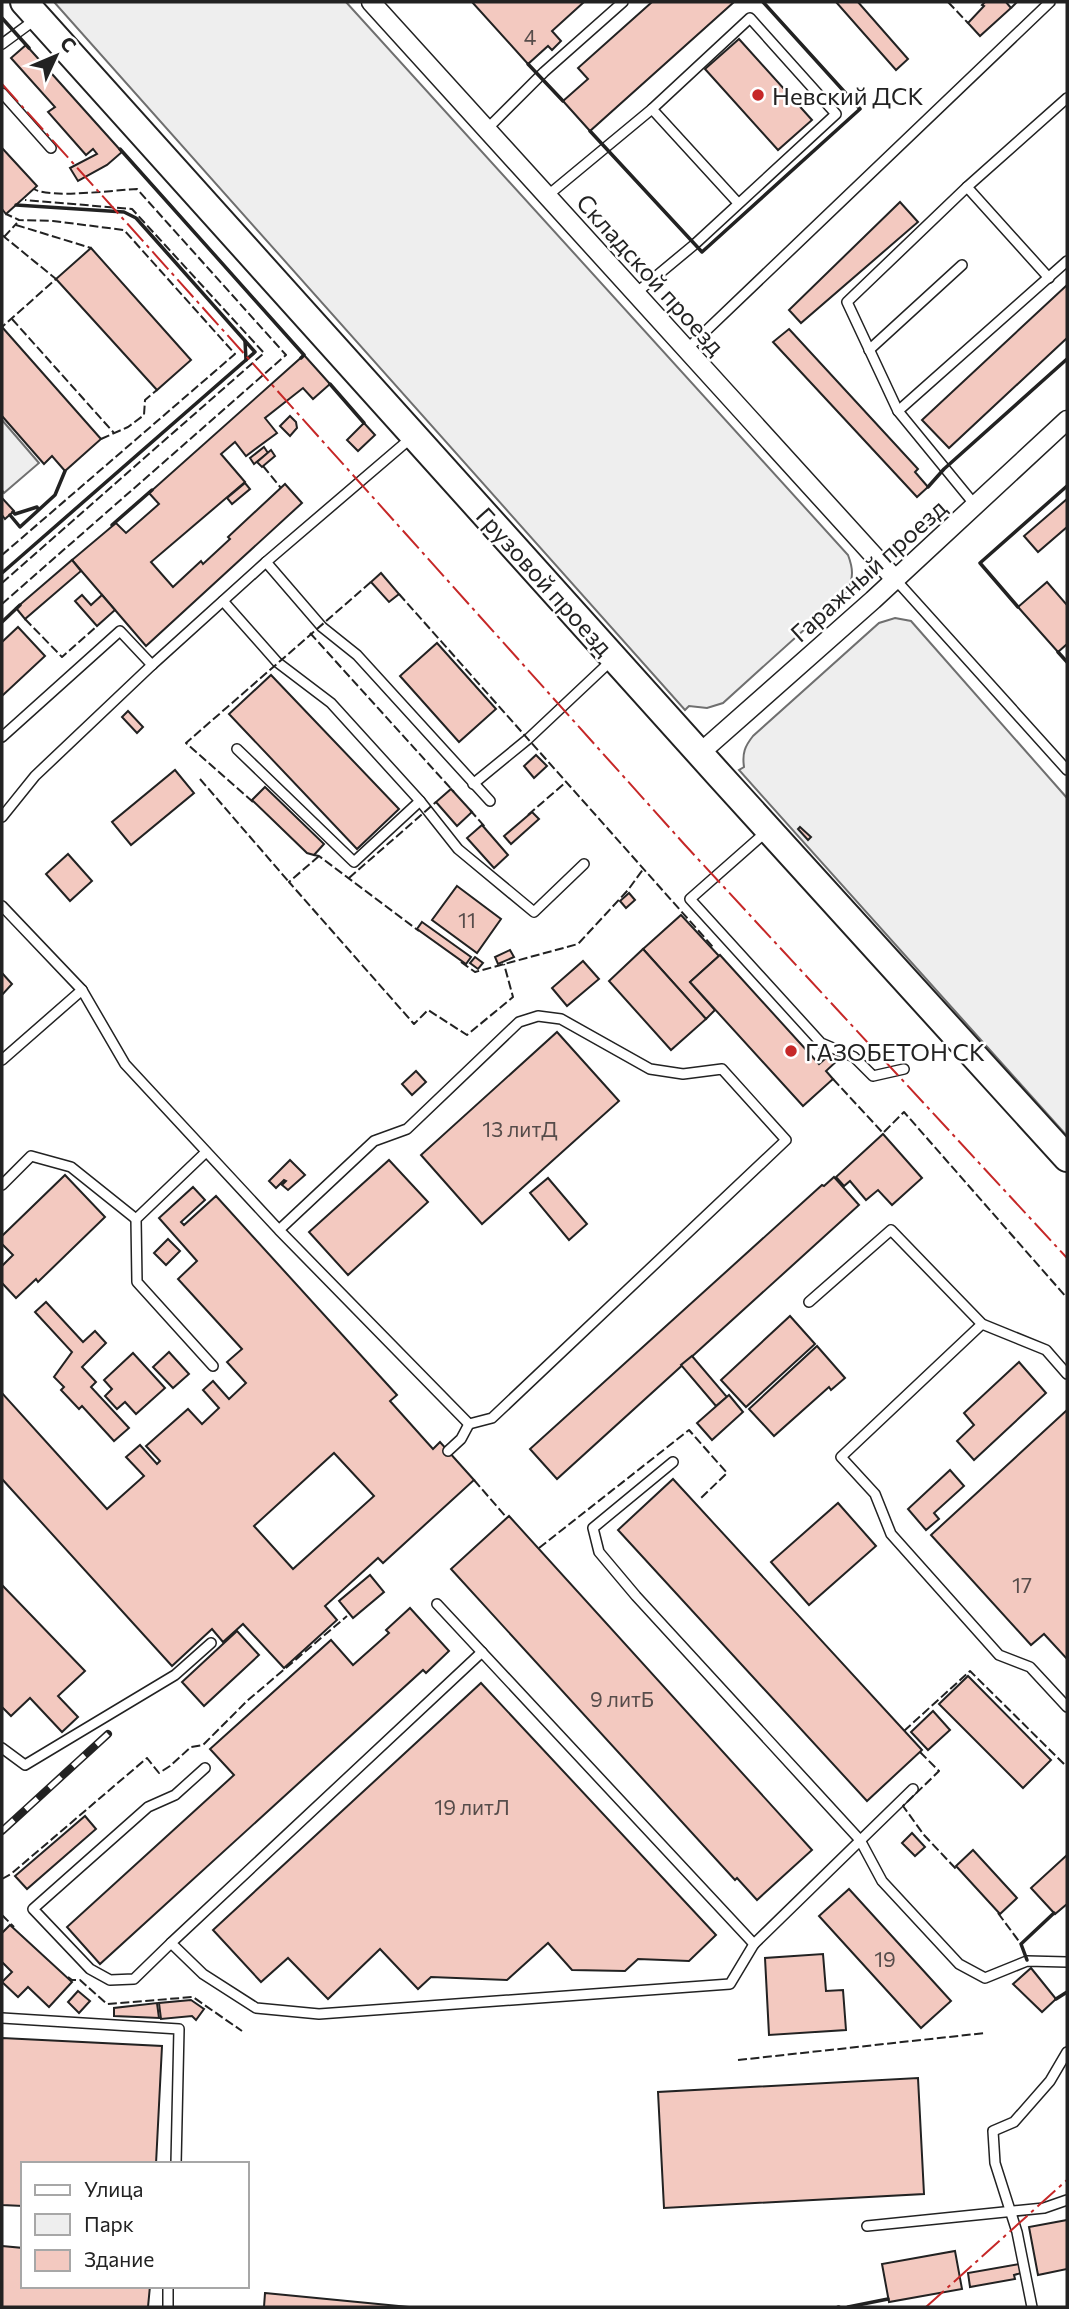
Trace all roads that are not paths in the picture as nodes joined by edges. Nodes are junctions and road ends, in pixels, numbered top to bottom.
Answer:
1 (371, 2) edge
2 (623, 2) edge
3 (1050, 2) edge
4 (31, 10) edge
5 (2, 44) edge
6 (2, 93) edge
7 (1067, 98) edge
8 (652, 108) junction
9 (487, 129) junction
10 (51, 148) dead end
11 (967, 187) junction
12 (547, 196) junction
13 (738, 203) junction
14 (1067, 261) edge
15 (962, 265) dead end
16 (1049, 278) junction
17 (636, 293) junction
18 (687, 349) junction
19 (869, 350) junction
20 (898, 411) junction
21 (1067, 420) edge
22 (415, 435) junction
23 (975, 505) junction
24 (266, 562) junction
25 (895, 579) junction
26 (223, 601) junction
27 (614, 658) junction
28 (152, 665) junction
29 (2, 737) edge
30 (237, 749) dead end
31 (700, 754) junction
32 (1067, 770) edge
33 (473, 784) junction
34 (420, 801) junction
35 (490, 801) dead end
36 (2, 817) edge
37 (770, 829) junction
38 (584, 864) dead end
39 (2, 906) edge
40 (82, 990) junction
41 (2, 1060) edge
42 (904, 1069) dead end
43 (206, 1152) junction
44 (1067, 1158) edge
45 (2, 1185) edge
46 (136, 1219) junction
47 (279, 1230) junction
48 (809, 1302) dead end
49 (982, 1324) junction
50 (213, 1366) dead end
51 (1067, 1374) edge
52 (469, 1424) junction
53 (449, 1451) dead end
54 (673, 1462) dead end
55 (438, 1604) dead end
56 (211, 1643) dead end
57 (482, 1652) junction
58 (1067, 1707) edge
59 (2, 1748) edge
60 (205, 1768) dead end
61 (913, 1789) dead end
62 (860, 1840) junction
63 (171, 1943) junction
64 (754, 1944) junction
65 (1067, 1962) edge
66 (2, 2018) edge
67 (1067, 2052) edge
68 (176, 2162) edge
69 (1067, 2200) edge
70 (1012, 2212) junction
71 (867, 2226) dead end
72 (168, 2288) edge
73 (168, 2307) edge
74 (1032, 2307) edge

1 - 9 street, Складской проезд
2 - 9 lane
3 - 18 lane
4 - 5 lane
4 - 22 street, Грузовой проезд
6 - 10 lane
7 - 11 lane
8 - 12 lane
8 - 13 lane
8 - 13 lane
9 - 12 street, Складской проезд
11 - 16 lane
11 - 19 lane
12 - 17 street, Складской проезд
13 - 17 lane
14 - 16 lane
15 - 19 lane
16 - 20 lane
17 - 18 street, Складской проезд
18 - 25 street, Складской проезд
19 - 20 lane
20 - 23 lane
21 - 23 street, Гаражный проезд
22 - 24 lane
22 - 27 street, Грузовой проезд
23 - 25 street, Гаражный проезд
24 - 26 lane
24 - 33 lane
25 - 31 street, Гаражный проезд
25 - 32 lane
26 - 28 lane
26 - 34 lane
27 - 31 street, Грузовой проезд
27 - 33 lane
28 - 29 lane
28 - 36 lane
30 - 34 lane
31 - 37 street, Грузовой проезд
33 - 35 lane
34 - 38 lane
37 - 42 lane
37 - 44 street, Грузовой проезд
39 - 40 lane
40 - 41 lane
40 - 43 lane
43 - 46 lane
43 - 47 lane
45 - 46 lane
46 - 50 lane
47 - 52 lane
47 - 52 lane
48 - 49 lane
49 - 51 lane
49 - 58 lane
52 - 53 lane
54 - 62 lane
55 - 57 lane
56 - 59 lane
57 - 63 lane
57 - 64 lane
60 - 63 lane
61 - 62 lane
62 - 64 lane
62 - 65 lane
63 - 64 lane
66 - 68 lane
67 - 70 lane
69 - 70 lane
70 - 71 lane
70 - 74 lane
72 - 73 lane

